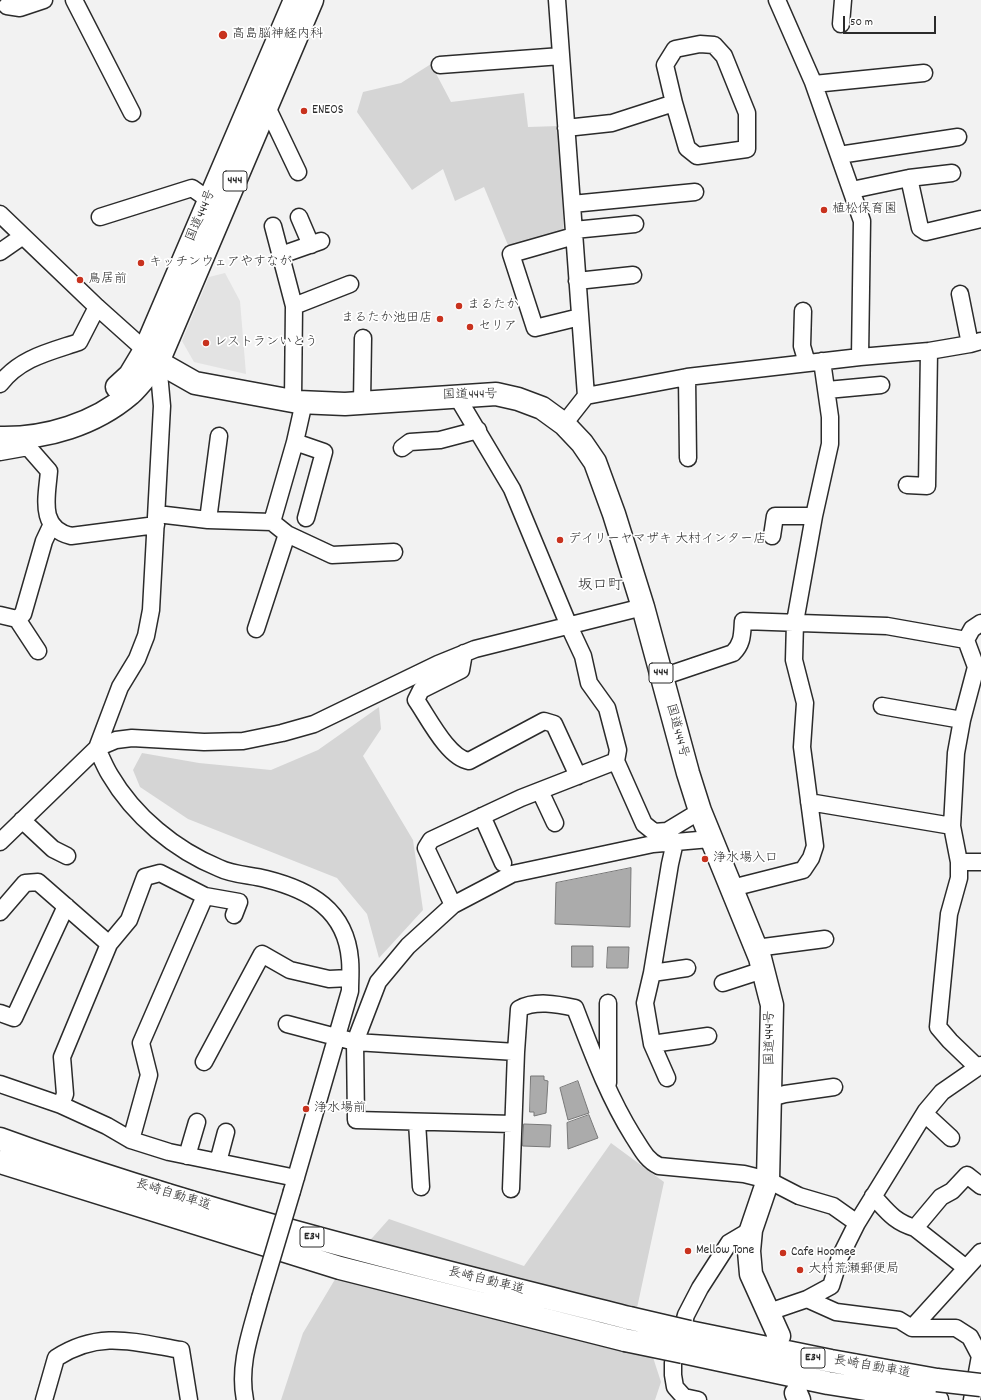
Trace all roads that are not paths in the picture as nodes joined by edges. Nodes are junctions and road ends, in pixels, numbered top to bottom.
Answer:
1 (44, 0) edge
2 (74, 0) edge
3 (295, 0) edge
4 (312, 0) edge
5 (557, 0) edge
6 (777, 0) edge
7 (843, 0) edge
8 (4, 5) edge
9 (841, 24) dead end
10 (561, 56) junction
11 (440, 65) dead end
12 (924, 73) dead end
13 (814, 84) junction
14 (674, 102) junction
15 (267, 107) junction
16 (132, 113) dead end
17 (566, 128) junction
18 (958, 137) dead end
19 (839, 155) junction
20 (298, 172) dead end
21 (952, 173) dead end
22 (909, 178) junction
23 (852, 190) junction
24 (695, 192) dead end
25 (209, 200) junction
26 (572, 204) junction
27 (0, 214) edge
28 (100, 217) dead end
29 (299, 217) dead end
30 (981, 219) edge
31 (635, 224) dead end
32 (273, 226) dead end
33 (574, 233) junction
34 (22, 236) junction
35 (0, 252) edge
36 (281, 255) junction
37 (633, 275) dead end
38 (577, 281) junction
39 (350, 284) dead end
40 (960, 294) dead end
41 (294, 306) junction
42 (96, 307) junction
43 (804, 311) dead end
44 (580, 317) junction
45 (363, 338) dead end
46 (976, 342) edge
47 (929, 351) junction
48 (152, 356) junction
49 (860, 357) junction
50 (814, 362) junction
51 (687, 377) junction
52 (0, 384) edge
53 (881, 385) dead end
54 (827, 390) junction
55 (456, 396) junction
56 (586, 396) junction
57 (298, 401) junction
58 (362, 403) junction
59 (564, 424) junction
60 (0, 428) edge
61 (478, 430) junction
62 (219, 436) dead end
63 (0, 438) edge
64 (296, 442) junction
65 (402, 448) dead end
66 (0, 452) edge
67 (688, 458) dead end
68 (907, 485) dead end
69 (814, 516) junction
70 (306, 518) dead end
71 (157, 519) junction
72 (208, 520) junction
73 (272, 522) junction
74 (52, 524) junction
75 (287, 534) junction
76 (772, 536) dead end
77 (394, 552) dead end
78 (643, 607) junction
79 (0, 615) edge
80 (17, 619) junction
81 (795, 622) junction
82 (981, 622) edge
83 (569, 626) junction
84 (256, 629) dead end
85 (966, 640) junction
86 (38, 651) dead end
87 (464, 653) junction
88 (662, 677) junction
89 (975, 695) edge
90 (882, 706) dead end
91 (962, 720) junction
92 (97, 748) junction
93 (616, 761) junction
94 (578, 776) junction
95 (540, 791) junction
96 (809, 802) junction
97 (700, 811) junction
98 (482, 816) junction
99 (22, 820) junction
100 (555, 824) dead end
101 (952, 826) junction
102 (710, 838) junction
103 (0, 842) edge
104 (676, 842) junction
105 (67, 856) dead end
106 (959, 862) junction
107 (981, 862) edge
108 (503, 863) dead end
109 (732, 888) junction
110 (205, 896) junction
111 (454, 905) junction
112 (66, 906) junction
113 (0, 912) edge
114 (234, 915) dead end
115 (826, 939) dead end
116 (109, 944) junction
117 (756, 948) junction
118 (687, 968) dead end
119 (763, 970) junction
120 (652, 973) junction
121 (350, 978) junction
122 (723, 983) dead end
123 (608, 1003) dead end
124 (0, 1013) edge
125 (286, 1024) dead end
126 (708, 1036) dead end
127 (336, 1038) junction
128 (355, 1042) junction
129 (652, 1044) junction
130 (516, 1052) junction
131 (204, 1062) dead end
132 (979, 1066) edge
133 (667, 1078) dead end
134 (0, 1084) edge
135 (834, 1087) dead end
136 (608, 1093) junction
137 (770, 1098) junction
138 (61, 1105) junction
139 (925, 1114) junction
140 (197, 1122) dead end
141 (417, 1122) junction
142 (513, 1124) junction
143 (226, 1132) dead end
144 (951, 1138) dead end
145 (0, 1139) edge
146 (131, 1140) junction
147 (187, 1156) junction
148 (0, 1162) edge
149 (218, 1162) junction
150 (768, 1180) junction
151 (294, 1184) junction
152 (421, 1186) dead end
153 (981, 1186) edge
154 (510, 1189) dead end
155 (873, 1196) junction
156 (857, 1223) junction
157 (915, 1228) junction
158 (750, 1230) junction
159 (981, 1252) edge
160 (966, 1268) junction
161 (807, 1299) junction
162 (769, 1312) junction
163 (912, 1328) junction
164 (779, 1336) dead end
165 (980, 1373) edge
166 (934, 1393) edge
167 (44, 1400) edge
168 (189, 1400) edge
169 (245, 1400) edge
170 (698, 1400) edge
171 (972, 1400) edge

1 - 8 street
2 - 16 street
3 - 25 highway, 国道444号 / 444
4 - 15 highway, 国道444号 / 444
5 - 10 street
6 - 13 street
7 - 9 street
10 - 11 street
10 - 17 street
12 - 13 street
13 - 19 street
14 - 14 street
14 - 17 street
15 - 20 street
15 - 48 highway, 国道444号 / 444
17 - 26 street
18 - 19 street
19 - 23 street
21 - 22 street
22 - 23 street
22 - 30 street
23 - 49 street
24 - 26 street
25 - 28 street
25 - 48 highway, 国道444号 / 444
26 - 33 street
27 - 34 street
29 - 36 street
31 - 33 street
32 - 36 street
33 - 38 street
33 - 44 street
34 - 35 street
34 - 42 street
36 - 41 street
37 - 38 street
38 - 44 street
39 - 41 street
40 - 46 street
41 - 57 street
42 - 48 street
42 - 52 street
43 - 50 street
44 - 56 street
45 - 58 street
46 - 47 street
47 - 49 street
47 - 68 street
48 - 57 highway, 国道444号 / 444
48 - 60 highway
48 - 63 highway
48 - 71 street
49 - 50 street
50 - 51 street
50 - 54 street
51 - 56 street
51 - 67 street
53 - 54 street
54 - 69 street
55 - 58 highway, 国道444号 / 444
55 - 59 highway, 国道444号 / 444
55 - 61 street
56 - 59 street
57 - 58 highway, 国道444号 / 444
57 - 64 street
59 - 78 highway, 国道444号 / 444
61 - 65 street
61 - 83 street
62 - 72 street
64 - 70 street
64 - 73 street
66 - 74 street
69 - 76 street
69 - 81 street
71 - 72 street
71 - 74 street
71 - 92 street
72 - 73 street
73 - 75 street
74 - 80 street
75 - 77 street
75 - 84 street
78 - 83 street
78 - 88 highway, 国道444号 / 444
79 - 80 street
80 - 86 street
81 - 85 street
81 - 88 street
81 - 96 street
82 - 85 street
83 - 87 street
83 - 93 street
85 - 89 street
87 - 92 street
87 - 94 street
88 - 97 highway, 国道444号 / 444
89 - 91 street
90 - 91 street
91 - 101 street
92 - 99 street
92 - 121 street
93 - 94 street
93 - 97 street
94 - 95 street
95 - 98 street
95 - 100 street
96 - 101 street
96 - 109 street
97 - 102 highway, 国道444号 / 444
98 - 108 street
98 - 111 street
99 - 103 street
99 - 105 street
101 - 106 street
102 - 104 street
102 - 109 highway, 国道444号 / 444
104 - 111 street
104 - 120 street
106 - 107 street
106 - 132 street
109 - 117 highway, 国道444号 / 444
110 - 114 street
110 - 116 street
110 - 146 street
111 - 128 street
112 - 113 street
112 - 116 street
112 - 124 street
115 - 117 street
116 - 138 street
117 - 119 highway, 国道444号 / 444
118 - 120 street
119 - 122 street
119 - 137 highway, 国道444号 / 444
120 - 129 street
121 - 127 street
121 - 131 street
123 - 136 street
125 - 127 street
126 - 129 street
127 - 128 street
127 - 151 street
128 - 130 street
128 - 141 street
129 - 133 street
130 - 136 street
130 - 142 street
132 - 139 street
134 - 138 street
135 - 137 street
136 - 150 street
137 - 150 highway, 国道444号 / 444
138 - 146 street
139 - 144 street
139 - 155 street
140 - 147 street
141 - 142 street
141 - 152 street
142 - 154 street
143 - 149 street
145 - 166 highway, 長崎自動車道 / E34, bridge
146 - 147 street
147 - 149 street
148 - 166 highway, 長崎自動車道 / E34, bridge
149 - 151 street
150 - 156 street
150 - 158 highway, 国道444号 / 444
151 - 169 street, bridge
153 - 157 street
155 - 156 street
155 - 157 street
156 - 161 street
157 - 160 street
158 - 162 highway, 国道444号 / 444
158 - 170 street
159 - 160 street
160 - 163 street
161 - 162 street
161 - 163 street
162 - 164 highway, 国道444号 / 444
163 - 165 street
165 - 166 highway, 長崎自動車道 / E34, bridge
165 - 171 street
167 - 168 street

